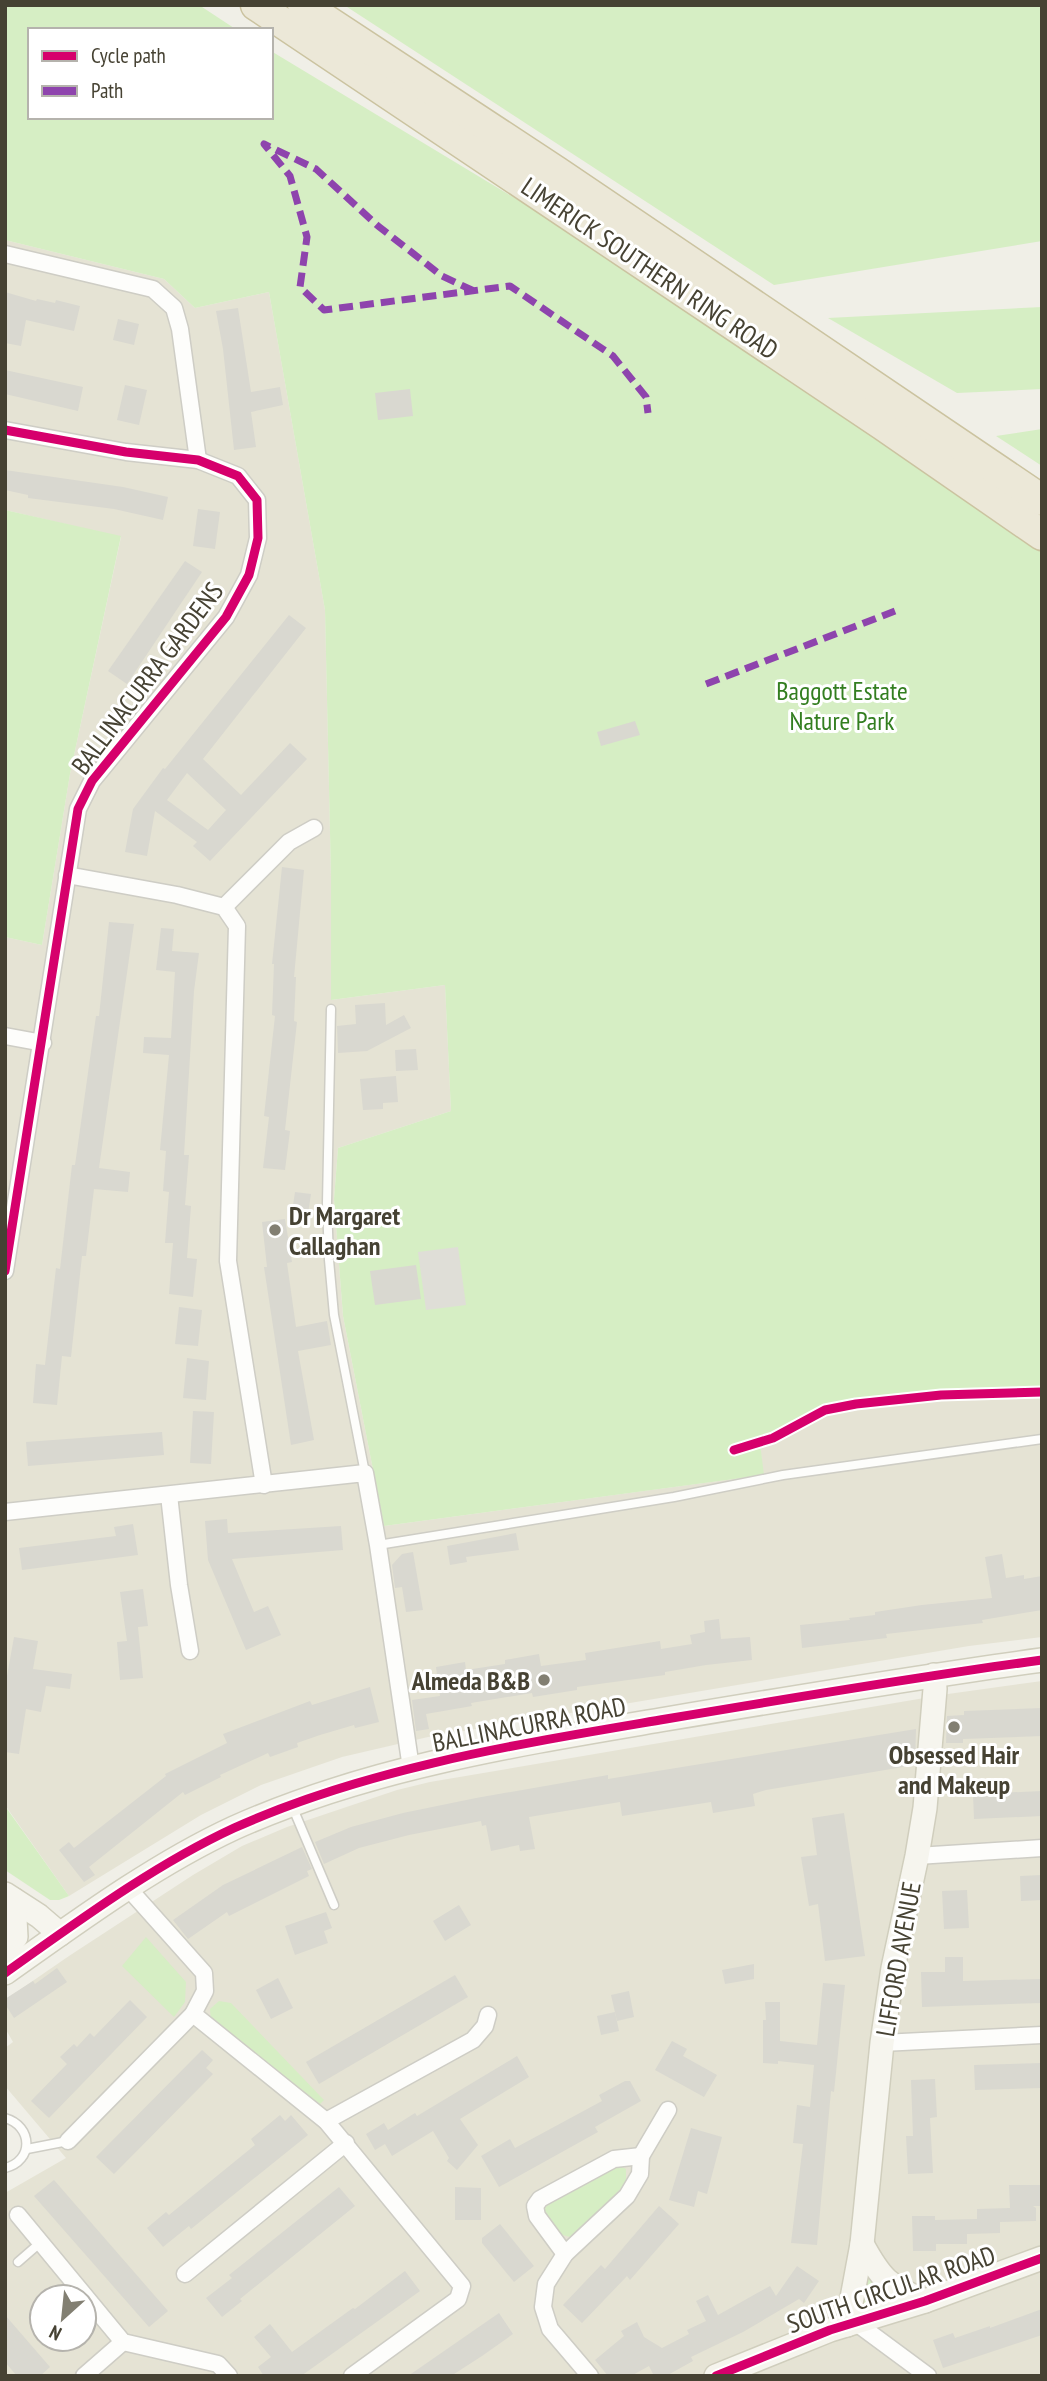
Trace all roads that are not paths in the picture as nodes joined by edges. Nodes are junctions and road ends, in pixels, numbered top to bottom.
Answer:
1 (256, 5) edge
2 (303, 5) edge
3 (5, 254) edge
4 (5, 430) edge
5 (198, 460) junction
6 (1042, 500) edge
7 (1042, 535) edge
8 (314, 828) dead end
9 (67, 875) junction
10 (224, 907) junction
11 (331, 1009) dead end
12 (5, 1036) edge
13 (43, 1043) junction
14 (5, 1271) edge
15 (1042, 1439) edge
16 (365, 1473) junction
17 (264, 1485) junction
18 (169, 1495) junction
19 (5, 1512) edge
20 (378, 1545) junction
21 (190, 1651) dead end
22 (1042, 1660) edge
23 (934, 1675) junction
24 (411, 1768) junction
25 (292, 1806) junction
26 (1042, 1847) edge
27 (917, 1856) junction
28 (129, 1889) junction
29 (9, 1897) edge
30 (334, 1905) dead end
31 (60, 1934) junction
32 (5, 1952) edge
33 (5, 1973) edge
34 (193, 2014) junction
35 (488, 2015) dead end
36 (1042, 2035) edge
37 (882, 2043) junction
38 (669, 2110) dead end
39 (5, 2118) edge
40 (326, 2120) junction
41 (68, 2141) joint
42 (346, 2143) junction
43 (27, 2149) junction
44 (641, 2156) junction
45 (5, 2168) edge
46 (18, 2215) dead end
47 (41, 2242) junction
48 (862, 2244) junction
49 (565, 2254) junction
50 (1042, 2258) edge
51 (18, 2262) dead end
52 (185, 2274) dead end
53 (925, 2301) junction
54 (851, 2323) junction
55 (123, 2342) junction
56 (84, 2376) edge
57 (229, 2376) edge
58 (352, 2376) edge
59 (590, 2376) edge
60 (716, 2376) edge
61 (928, 2376) edge

1 - 7 highway, LIMERICK SOUTHERN RING ROAD
2 - 6 highway, LIMERICK SOUTHERN RING ROAD
3 - 5 street
4 - 5 street, BALLINACURRA GARDENS
5 - 9 street, BALLINACURRA GARDENS
8 - 10 street
9 - 10 street
9 - 13 street, BALLINACURRA GARDENS
10 - 17 street
11 - 16 lane
12 - 13 street
13 - 14 street, BALLINACURRA GARDENS
15 - 20 lane
16 - 17 street
16 - 20 street
17 - 18 street
18 - 19 street
18 - 21 street
20 - 24 street
22 - 23 main road, BALLINACURRA ROAD
23 - 24 main road, BALLINACURRA ROAD
23 - 27 main road, LIFFORD AVENUE
24 - 25 main road, BALLINACURRA ROAD
25 - 28 main road, BALLINACURRA ROAD
25 - 30 lane
26 - 27 street
27 - 37 main road, LIFFORD AVENUE
28 - 31 main road, BALLINACURRA ROAD
28 - 34 street
29 - 31 main road
29 - 32 main road
31 - 33 main road, BALLINACURRA ROAD
34 - 40 street
34 - 41 street
35 - 40 street
36 - 37 street
37 - 48 main road, LIFFORD AVENUE
38 - 44 street
39 - 43 lane
40 - 42 street
41 - 43 lane
42 - 52 street
42 - 58 street
43 - 45 lane
44 - 49 street
44 - 49 street
46 - 47 street
47 - 51 lane
47 - 55 street
48 - 53 main road
48 - 54 main road, LIFFORD AVENUE
49 - 59 street
50 - 53 main road, SOUTH CIRCULAR ROAD
53 - 54 main road, SOUTH CIRCULAR ROAD
54 - 60 main road, SOUTH CIRCULAR ROAD
54 - 61 street
55 - 56 street
55 - 57 street

